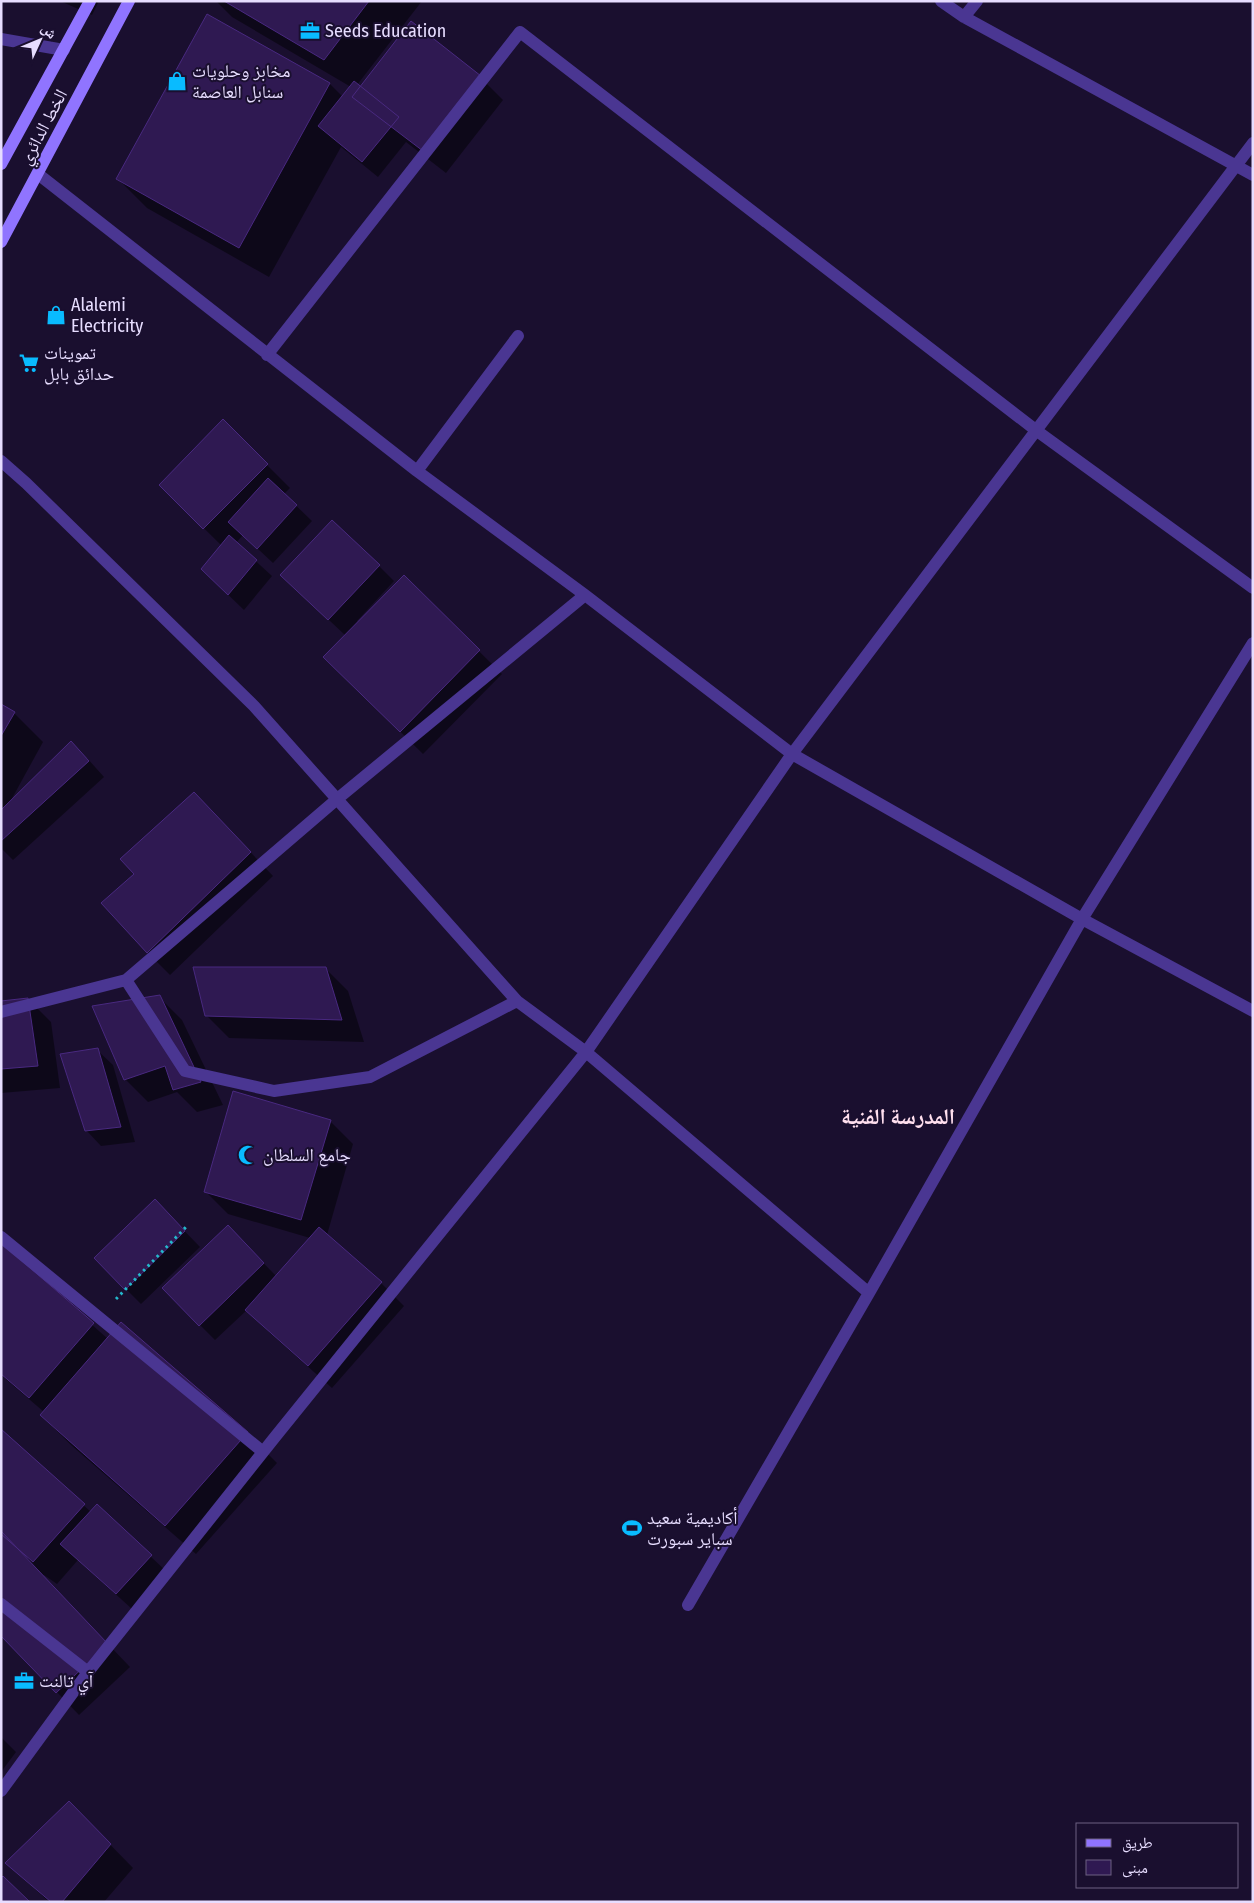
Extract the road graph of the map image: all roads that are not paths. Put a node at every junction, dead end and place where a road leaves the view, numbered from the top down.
1 (90, 1) edge
2 (129, 1) edge
3 (941, 1) edge
4 (977, 1) edge
5 (964, 17) junction
6 (1, 39) edge
7 (64, 50) junction
8 (1253, 143) edge
9 (1, 164) edge
10 (1234, 166) junction
11 (38, 174) junction
12 (1253, 175) edge
13 (1, 242) edge
14 (518, 336) dead end
15 (267, 356) junction
16 (1037, 432) junction
17 (1, 461) edge
18 (417, 472) junction
19 (1253, 588) edge
20 (585, 595) junction
21 (1253, 643) edge
22 (792, 754) junction
23 (336, 800) junction
24 (1082, 919) junction
25 (126, 980) junction
26 (516, 1001) junction
27 (1, 1012) edge
28 (1253, 1012) edge
29 (586, 1052) junction
30 (1, 1237) edge
31 (869, 1294) junction
32 (263, 1452) junction
33 (1, 1604) edge
34 (688, 1605) dead end
35 (88, 1672) junction
36 (1, 1791) edge

1 - 7 main road, الخط الدائري
2 - 11 main road, الخط الدائري
3 - 5 street
4 - 5 street
5 - 10 street
6 - 7 street
7 - 9 main road, الخط الدائري
8 - 10 street
10 - 12 street
10 - 16 street
11 - 13 main road, الخط الدائري
11 - 15 street
14 - 18 street
15 - 16 street
15 - 18 street
16 - 19 street
16 - 22 street
17 - 23 street
18 - 20 street
20 - 22 street
20 - 23 street
21 - 24 street
22 - 24 street
22 - 29 street
23 - 25 street
23 - 26 street
24 - 28 street
24 - 31 street
25 - 26 street
25 - 27 street
26 - 29 street
29 - 31 street
29 - 32 street
30 - 32 street
31 - 34 street
32 - 35 street
33 - 35 street
35 - 36 street

